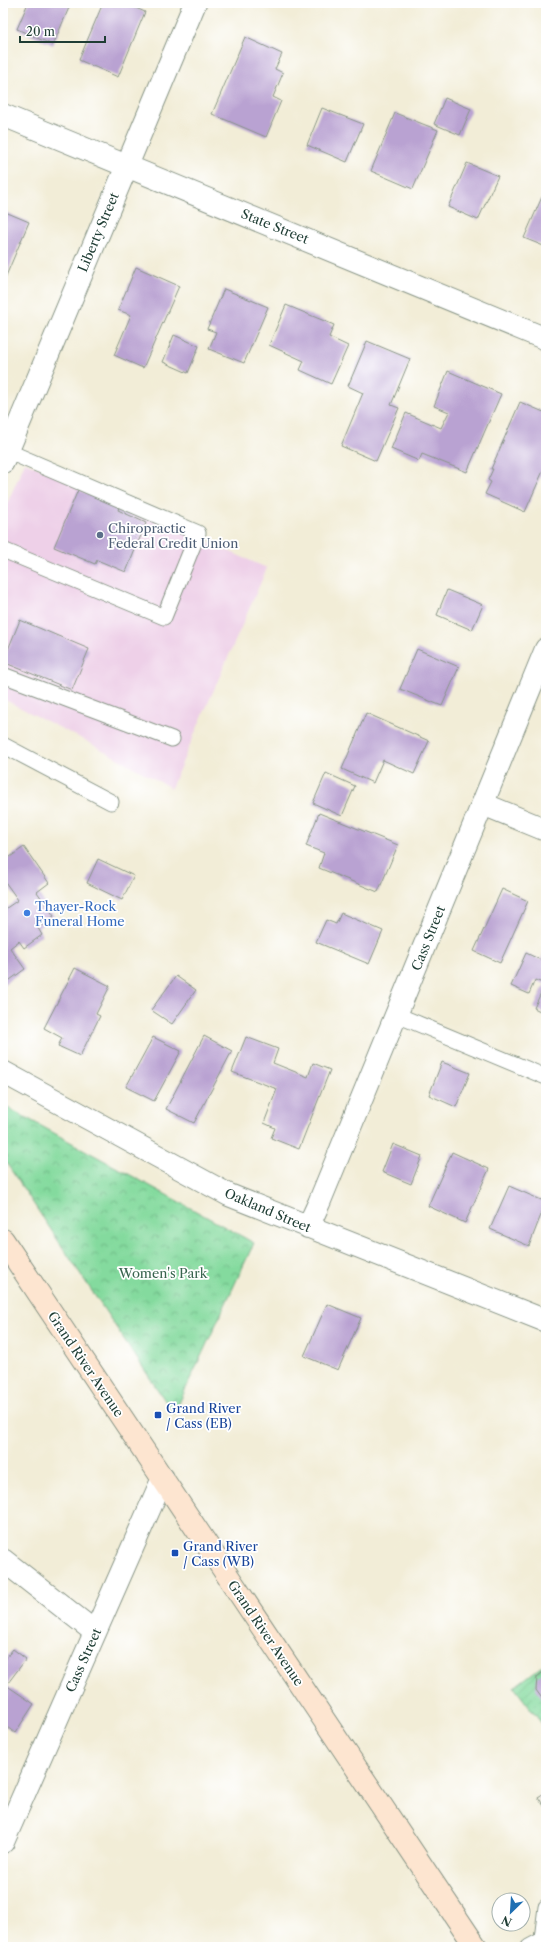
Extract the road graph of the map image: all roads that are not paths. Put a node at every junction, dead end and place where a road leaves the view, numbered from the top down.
1 (195, 3) edge
2 (3, 115) edge
3 (126, 165) junction
4 (546, 338) edge
5 (10, 428) edge
6 (5, 456) edge
7 (3, 550) edge
8 (546, 649) edge
9 (3, 675) edge
10 (172, 739) dead end
11 (3, 745) edge
12 (111, 802) dead end
13 (483, 804) junction
14 (546, 830) edge
15 (397, 1015) junction
16 (3, 1072) edge
17 (546, 1077) edge
18 (308, 1227) junction
19 (3, 1240) edge
20 (546, 1321) edge
21 (163, 1478) junction
22 (3, 1560) edge
23 (95, 1632) junction
24 (3, 1842) edge
25 (546, 1906) edge
26 (544, 1938) edge
27 (476, 1947) edge
28 (529, 1947) edge

1 - 3 street, Liberty Street
2 - 3 street, State Street
3 - 4 street, State Street
3 - 5 street, Liberty Street
5 - 6 street, Liberty Street
6 - 7 lane
8 - 13 street, Cass Street
9 - 10 lane
11 - 12 lane
13 - 14 street
13 - 15 street, Cass Street
15 - 17 lane
15 - 18 street, Cass Street
16 - 18 street, Oakland Street
18 - 20 street, Oakland Street
19 - 21 main road, Grand River Avenue
21 - 23 street, Cass Street
21 - 27 main road, Grand River Avenue
22 - 23 street
23 - 24 street, Cass Street
25 - 26 lane
26 - 28 lane

